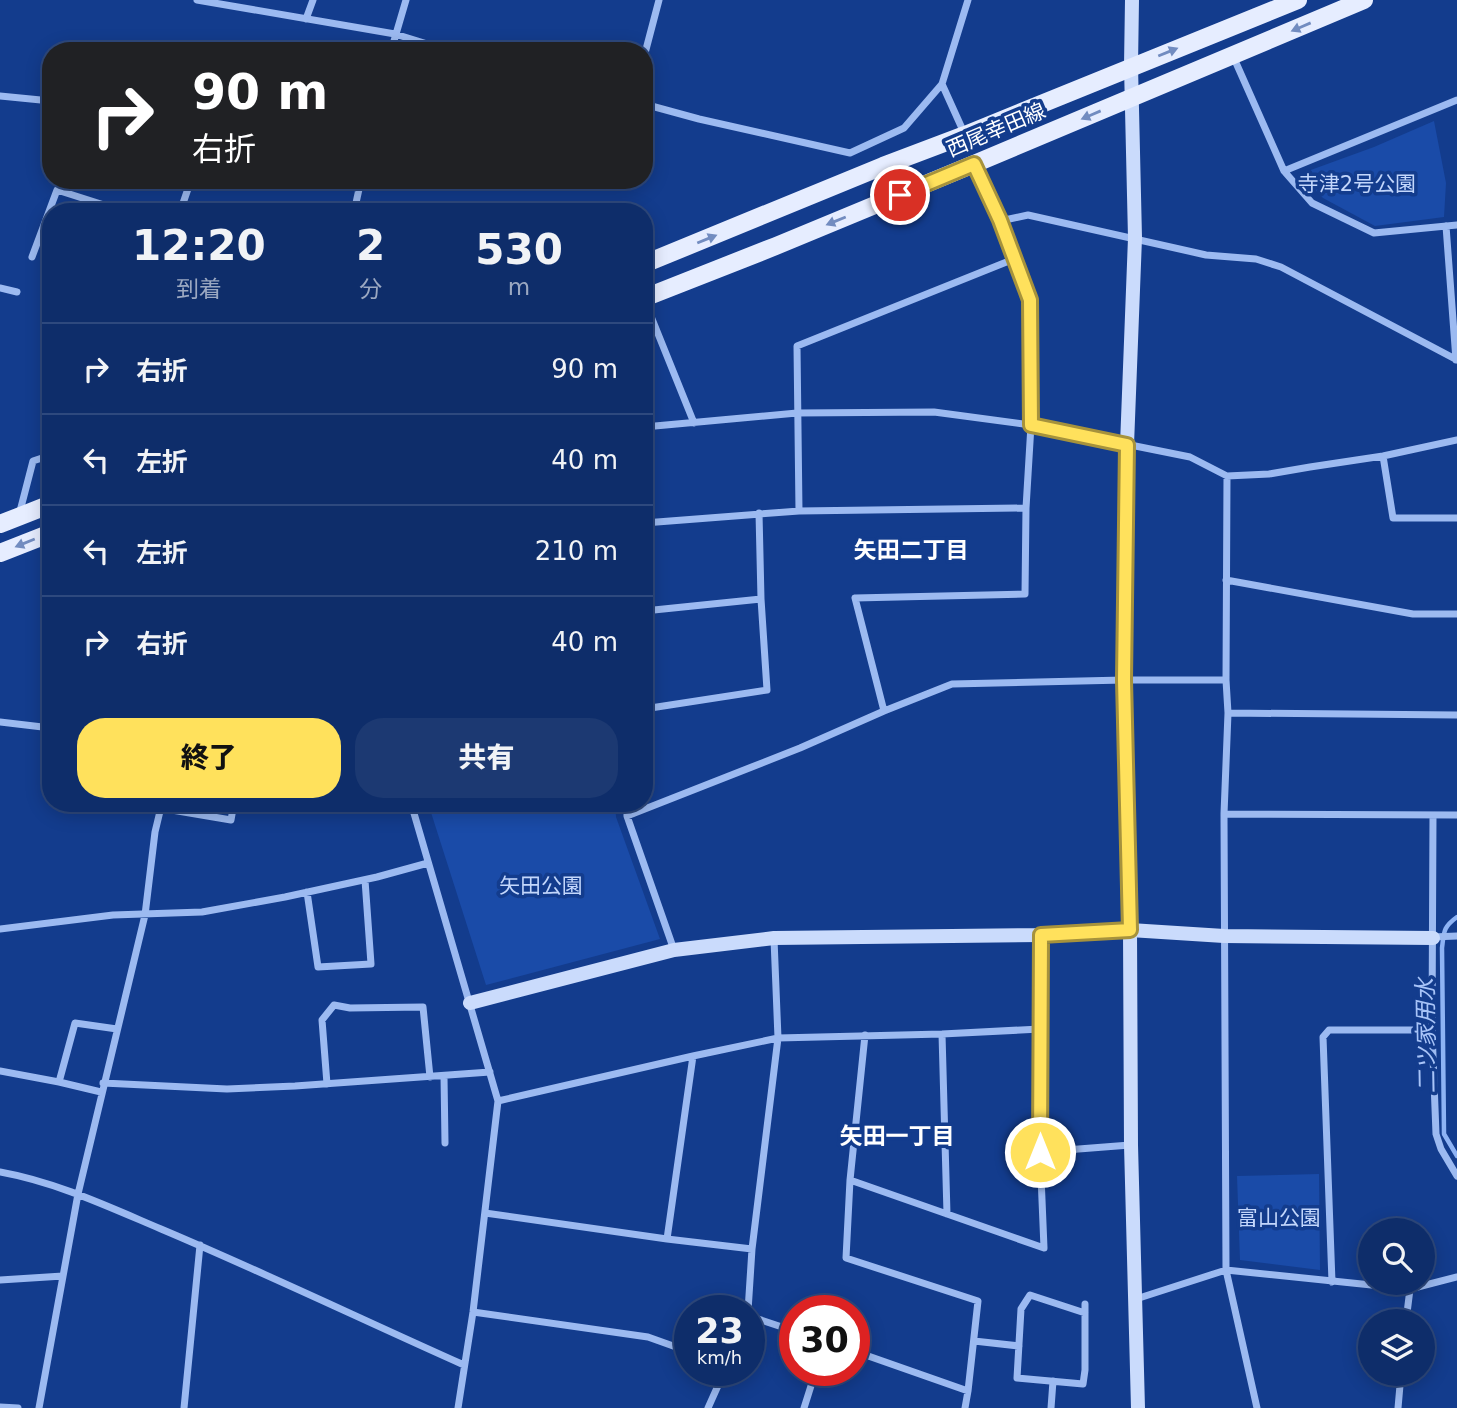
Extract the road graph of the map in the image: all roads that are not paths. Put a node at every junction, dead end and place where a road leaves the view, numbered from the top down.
1 (197, 0) edge
2 (313, 0) edge
3 (406, 0) edge
4 (659, 0) edge
5 (1132, 0) edge
6 (1298, 0) edge
7 (1364, 0) edge
8 (966, 1) edge
9 (225, 2) edge
10 (306, 19) junction
11 (395, 34) junction
12 (393, 42) edge
13 (421, 42) edge
14 (648, 42) edge
15 (1233, 56) junction
16 (1131, 66) junction
17 (942, 84) junction
18 (0, 96) edge
19 (1132, 97) junction
20 (42, 100) edge
21 (1457, 100) edge
22 (653, 106) edge
23 (965, 135) junction
24 (974, 164) junction
25 (1284, 171) junction
26 (52, 203) edge
27 (98, 203) edge
28 (1000, 220) junction
29 (1457, 225) edge
30 (1446, 226) junction
31 (42, 230) edge
32 (1135, 238) junction
33 (32, 257) dead end
34 (1014, 259) junction
35 (653, 260) edge
36 (0, 288) edge
37 (17, 292) dead end
38 (653, 294) edge
39 (653, 320) edge
40 (1455, 323) edge
41 (1457, 360) edge
42 (797, 413) junction
43 (694, 423) junction
44 (1031, 425) junction
45 (653, 426) edge
46 (1457, 440) edge
47 (1127, 445) junction
48 (1382, 456) junction
49 (42, 458) edge
50 (1227, 476) junction
51 (42, 507) edge
52 (1026, 508) junction
53 (799, 511) junction
54 (760, 513) junction
55 (19, 516) junction
56 (1457, 518) edge
57 (653, 522) edge
58 (0, 524) edge
59 (42, 537) edge
60 (0, 553) edge
61 (1227, 580) junction
62 (761, 599) junction
63 (653, 610) edge
64 (1457, 614) edge
65 (1124, 680) junction
66 (1226, 680) junction
67 (653, 708) edge
68 (884, 711) junction
69 (1228, 713) junction
70 (1457, 715) edge
71 (0, 722) edge
72 (42, 727) edge
73 (653, 805) edge
74 (160, 812) edge
75 (191, 812) edge
76 (232, 812) edge
77 (414, 812) edge
78 (626, 812) edge
79 (636, 812) edge
80 (1224, 814) junction
81 (1433, 815) junction
82 (1457, 815) edge
83 (626, 816) junction
84 (428, 863) junction
85 (365, 880) junction
86 (307, 892) junction
87 (145, 915) junction
88 (0, 929) edge
89 (1130, 930) junction
90 (1041, 935) junction
91 (1224, 936) junction
92 (1457, 936) edge
93 (1433, 937) junction
94 (774, 938) junction
95 (674, 950) junction
96 (470, 1003) junction
97 (117, 1029) junction
98 (1040, 1029) junction
99 (1432, 1030) junction
100 (942, 1034) junction
101 (865, 1035) junction
102 (778, 1038) junction
103 (693, 1056) junction
104 (0, 1071) edge
105 (490, 1072) junction
106 (444, 1076) junction
107 (430, 1077) junction
108 (58, 1082) junction
109 (103, 1083) junction
110 (327, 1084) junction
111 (102, 1092) junction
112 (498, 1101) junction
113 (445, 1143) dead end
114 (1131, 1145) junction
115 (1040, 1152) junction
116 (0, 1172) edge
117 (1457, 1177) edge
118 (850, 1180) junction
119 (78, 1194) junction
120 (485, 1213) junction
121 (947, 1214) junction
122 (667, 1239) junction
123 (200, 1245) junction
124 (752, 1249) junction
125 (1226, 1270) junction
126 (63, 1276) junction
127 (1457, 1277) edge
128 (0, 1280) edge
129 (1332, 1282) junction
130 (1435, 1283) edge
131 (1358, 1284) edge
132 (750, 1295) edge
133 (1136, 1299) junction
134 (473, 1312) junction
135 (974, 1341) junction
136 (674, 1346) edge
137 (1019, 1346) junction
138 (870, 1357) edge
139 (464, 1366) junction
140 (1053, 1381) junction
141 (718, 1386) edge
142 (811, 1386) edge
143 (1400, 1386) edge
144 (968, 1391) junction
145 (0, 1407) edge
146 (18, 1408) edge
147 (39, 1408) edge
148 (184, 1408) edge
149 (458, 1408) edge
150 (708, 1408) edge
151 (804, 1408) edge
152 (965, 1408) edge
153 (1051, 1408) edge
154 (1138, 1408) edge
155 (1257, 1408) edge
156 (1398, 1408) edge

1 - 9 street
2 - 10 street
3 - 11 street
4 - 14 street
5 - 16 street
16 -> 6 main road, 西尾幸田線
7 -> 15 main road, 西尾幸田線
8 - 17 street
9 - 10 street
10 - 11 street
11 - 12 street
11 - 13 street
15 - 19 main road, 西尾幸田線
15 - 25 street
16 - 19 street
16 - 23 main road, 西尾幸田線
17 - 22 street
17 - 23 street
18 - 20 street
19 -> 24 main road, 西尾幸田線
19 - 32 street
21 - 25 street
35 -> 23 main road, 西尾幸田線
24 - 28 street
24 -> 38 main road, 西尾幸田線
25 - 30 street
26 - 27 street
28 - 32 street
28 - 34 street
29 - 30 street
30 - 40 street
31 - 33 street
32 - 41 street
32 - 47 street
34 - 42 street
34 - 44 street
36 - 37 street
39 - 43 street
40 - 41 street
42 - 43 street
42 - 44 street
42 - 53 street
43 - 45 street
44 - 47 street
44 - 52 street
46 - 48 street
47 - 50 street
47 - 65 street
48 - 50 street
48 - 56 street
49 - 55 street
50 - 61 street
51 - 55 main road
52 - 53 street
52 - 68 street
53 - 54 street
54 - 57 street
54 - 62 street
55 - 58 main road
59 -> 60 main road
61 - 64 street
61 - 66 street
62 - 63 street
62 - 67 street
65 - 66 street
65 - 68 street
65 - 89 street
66 - 69 street
68 - 73 street
69 - 70 street
69 - 80 street
71 - 72 street
74 - 87 street
75 - 76 street
77 - 84 street
78 - 83 street
79 - 83 street
80 - 81 street
80 - 91 street
81 - 82 street
81 - 93 street
83 - 95 street
84 - 85 street
84 - 96 street
85 - 86 street
85 - 86 street
86 - 87 street
87 - 88 street
87 - 97 street
89 - 90 street
89 - 91 street
89 - 114 street
90 - 94 street
90 - 98 street
91 - 93 street
91 - 125 street
92 - 93 street
93 - 99 street
94 - 95 street
94 - 102 street
95 - 96 street
96 - 105 street
97 - 108 street
97 - 109 street
98 - 100 street
98 - 115 street
99 - 117 street
99 - 129 street
100 - 101 street
100 - 121 street
101 - 102 street
101 - 118 street
102 - 103 street
102 - 124 street
103 - 112 street
103 - 122 street
104 - 108 street
105 - 106 street
105 - 112 street
106 - 107 street
106 - 113 street
107 - 110 street
107 - 110 street
108 - 111 street
109 - 110 street
109 - 111 street
111 - 119 street
112 - 120 street
114 - 115 street
114 - 133 street
115 - 121 street
116 - 119 street
118 - 121 street
118 - 135 street
119 - 123 street
119 - 126 street
120 - 122 street
120 - 134 street
122 - 124 street
123 - 139 street
123 - 148 street
124 - 132 street
125 - 129 street
125 - 133 street
125 - 155 street
126 - 128 street
126 - 147 street
127 - 130 street
129 - 131 street
133 - 154 street
134 - 136 street
134 - 139 street
135 - 137 street
135 - 144 street
137 - 140 street
137 - 140 street
138 - 144 street
139 - 149 street
140 - 153 street
141 - 150 street
142 - 151 street
143 - 156 street
144 - 152 street
145 - 146 street

